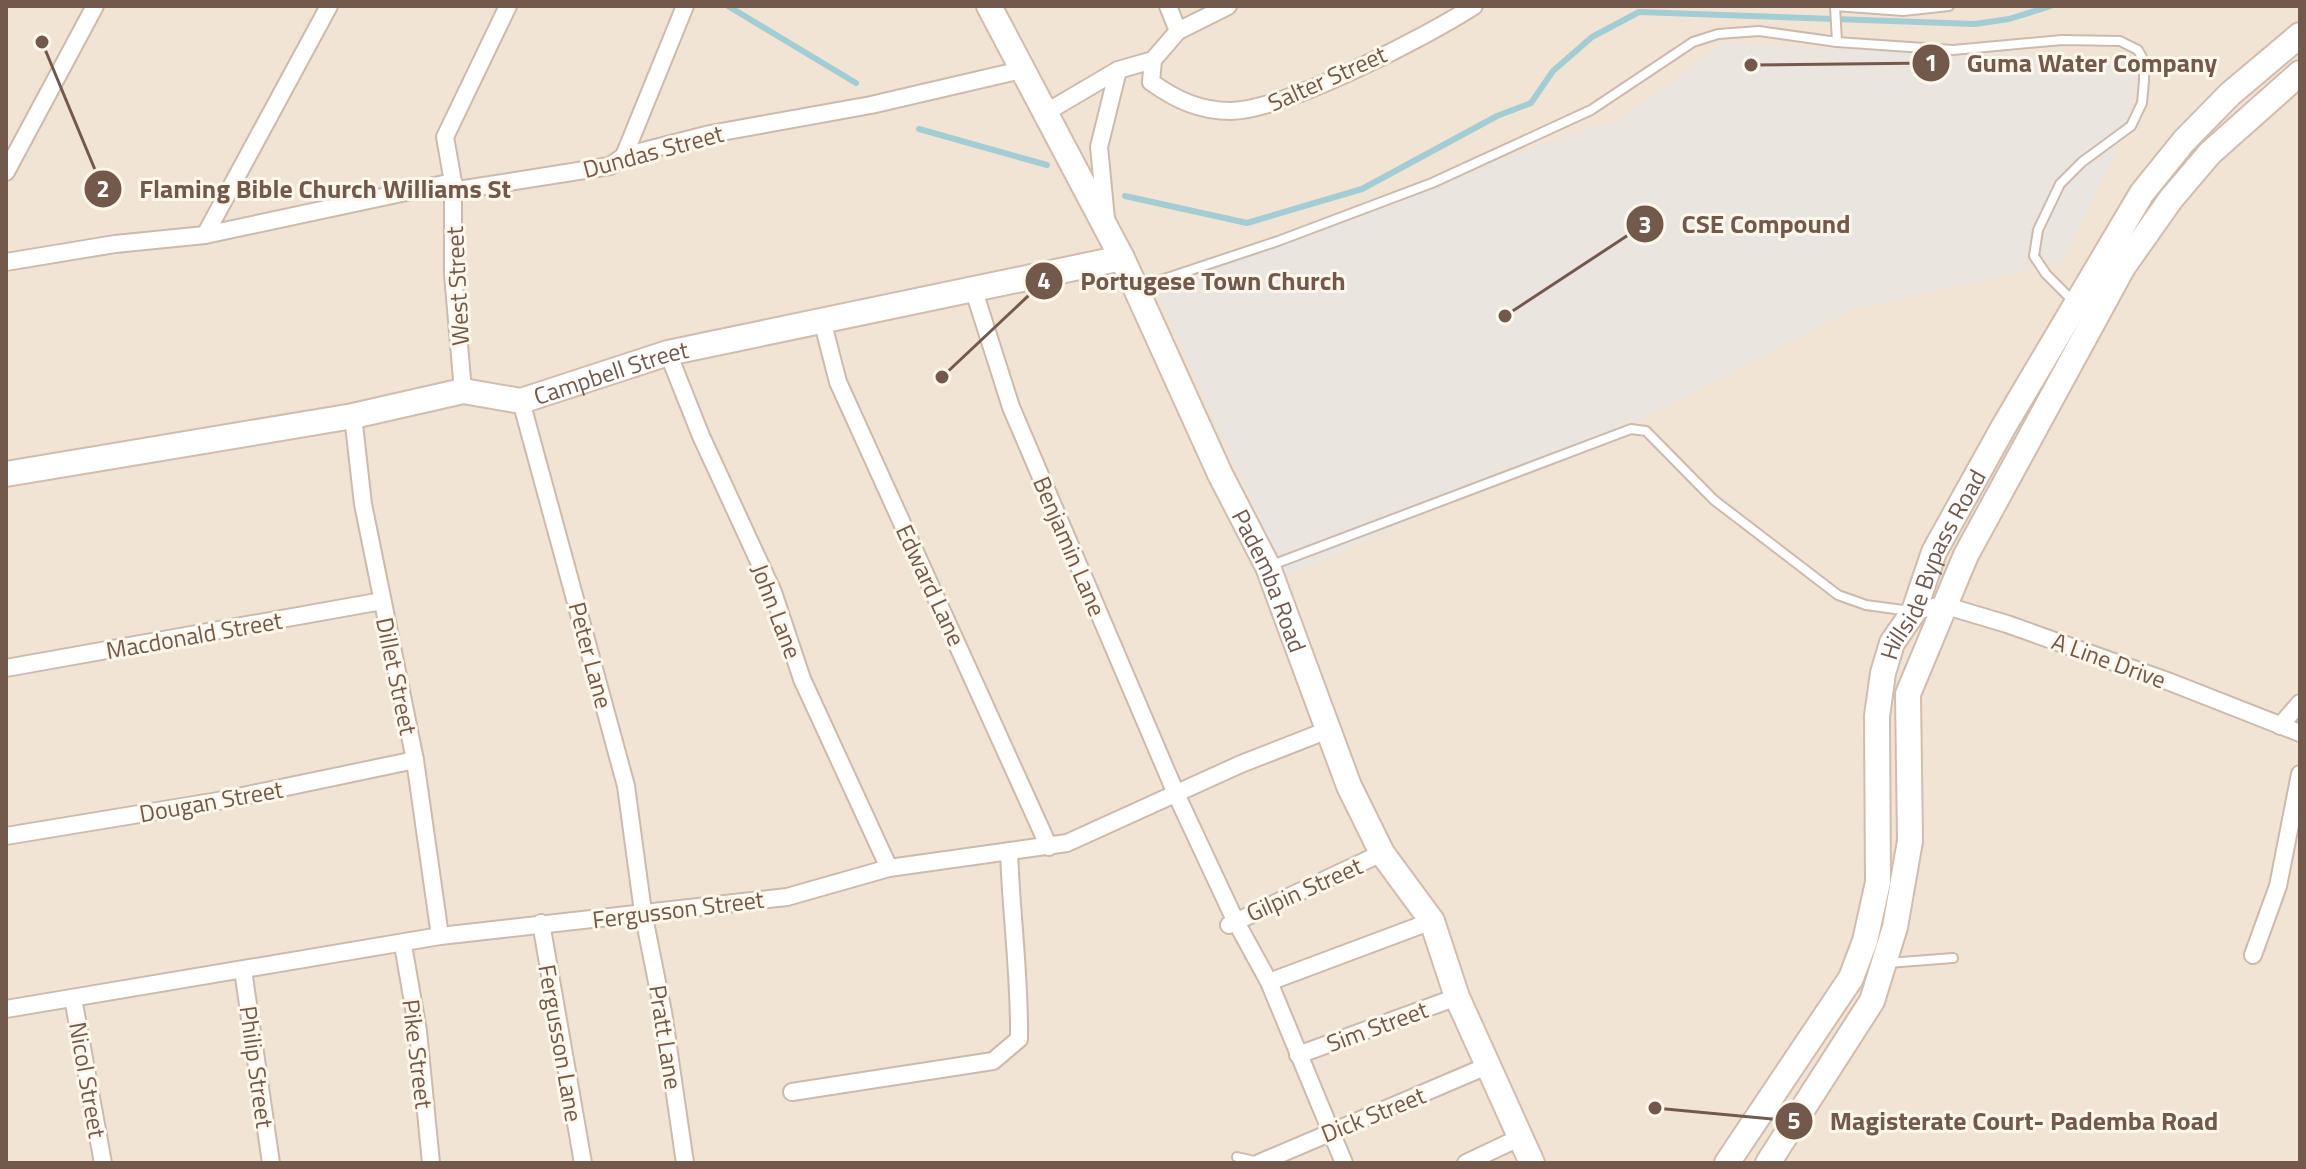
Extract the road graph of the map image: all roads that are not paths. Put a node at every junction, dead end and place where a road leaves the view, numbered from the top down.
1 (95, 6) edge
2 (329, 6) edge
3 (508, 6) edge
4 (685, 6) edge
5 (989, 6) edge
6 (1168, 6) edge
7 (1228, 6) edge
8 (1474, 6) edge
9 (1949, 6) edge
10 (1178, 31) junction
11 (2300, 35) edge
12 (1837, 42) junction
13 (1153, 60) junction
14 (1021, 70) junction
15 (1118, 70) junction
16 (2300, 73) edge
17 (1045, 113) junction
18 (624, 156) junction
19 (6, 172) edge
20 (453, 182) junction
21 (205, 235) junction
22 (1108, 237) junction
23 (1122, 258) junction
24 (6, 262) edge
25 (1133, 289) junction
26 (974, 291) junction
27 (2076, 304) junction
28 (822, 320) junction
29 (668, 353) junction
30 (463, 391) junction
31 (521, 401) junction
32 (353, 416) junction
33 (6, 474) edge
34 (1268, 567) junction
35 (382, 601) junction
36 (1943, 605) junction
37 (1914, 611) junction
38 (6, 668) edge
39 (2300, 703) edge
40 (2280, 726) junction
41 (1328, 730) junction
42 (2300, 733) edge
43 (415, 760) junction
44 (2300, 774) edge
45 (1177, 796) junction
46 (6, 836) edge
47 (1049, 847) junction
48 (1009, 851) junction
49 (1382, 853) junction
50 (889, 868) junction
51 (643, 912) junction
52 (1432, 921) junction
53 (541, 923) junction
54 (1231, 924) junction
55 (440, 936) junction
56 (403, 945) junction
57 (2253, 955) dead end
58 (1953, 958) dead end
59 (1883, 963) junction
60 (243, 970) junction
61 (1269, 982) junction
62 (1457, 997) junction
63 (73, 998) junction
64 (6, 1009) edge
65 (1298, 1055) junction
66 (1487, 1066) junction
67 (792, 1092) dead end
68 (1330, 1130) junction
69 (1521, 1137) junction
70 (1237, 1157) dead end
71 (103, 1163) edge
72 (271, 1163) edge
73 (431, 1163) edge
74 (583, 1163) edge
75 (685, 1163) edge
76 (1260, 1163) edge
77 (1344, 1163) edge
78 (1466, 1163) edge
79 (1532, 1163) edge
80 (1727, 1163) edge
81 (1768, 1163) edge

1 - 19 street
2 - 21 street
3 - 20 street, West Street
4 - 18 street
5 - 14 main road, Pademba Road
6 - 10 street
7 - 10 street
8 - 13 street, Salter Street
9 - 12 lane
10 - 13 street
11 - 27 main road, Hillside Bypass Road
12 - 25 lane
12 - 27 lane
13 - 15 street
14 - 17 main road, Pademba Road
14 - 18 street, Dundas Street
15 - 17 street
15 - 22 street
16 - 36 main road, Hillside Bypass Road
17 - 22 main road, Pademba Road
18 - 20 street, Dundas Street
20 - 21 street, Dundas Street
20 - 30 street, West Street
21 - 24 street, Dundas Street
22 - 23 main road, Pademba Road
23 - 25 main road, Pademba Road
23 - 26 main road, Campbell Street
25 - 34 main road, Pademba Road
26 - 28 main road, Campbell Street
26 - 45 street, Benjamin Lane
27 - 37 main road, Hillside Bypass Road
28 - 29 main road, Campbell Street
28 - 47 street, Edward Lane
29 - 31 main road, Campbell Street
29 - 50 street, John Lane
30 - 31 main road, Campbell Street
30 - 32 main road, Campbell Street
31 - 51 street, Peter Lane
32 - 33 main road, Campbell Street
32 - 35 street, Dillet Street
34 - 37 lane
34 - 41 main road, Pademba Road
35 - 38 street, Macdonald Street
35 - 43 street, Dillet Street
36 - 37 street
36 - 40 street, A Line Drive
36 - 59 main road, Hillside Bypass Road
37 - 80 main road, Hillside Bypass Road
39 - 40 street
40 - 42 street, A Line Drive
41 - 45 street, Fergusson Street
41 - 49 main road, Pademba Road
43 - 46 street, Dougan Street
43 - 55 street, Dillet Street
44 - 57 street
45 - 47 street, Fergusson Street
45 - 54 street, Benjamin Lane
47 - 48 street, Fergusson Street
48 - 50 street, Fergusson Street
48 - 67 street
49 - 52 main road, Pademba Road
49 - 54 street, Gilpin Street
50 - 51 street, Fergusson Street
51 - 53 street, Fergusson Street
51 - 75 street, Pratt Lane
52 - 61 street
52 - 62 main road, Pademba Road
53 - 55 street, Fergusson Street
53 - 74 street, Fergusson Lane
54 - 61 street, Benjamin Lane
55 - 56 street, Fergusson Street
56 - 60 street, Fergusson Street
56 - 73 street, Pike Street
58 - 59 lane
59 - 81 main road, Hillside Bypass Road
60 - 63 street, Fergusson Street
60 - 72 street, Philip Street
61 - 65 street, Benjamin Lane
62 - 65 street, Sim Street
62 - 66 main road, Pademba Road
63 - 64 street, Fergusson Street
63 - 71 street, Nicol Street
65 - 68 street, Benjamin Lane
66 - 68 street, Dick Street
66 - 69 main road, Pademba Road
68 - 76 street, Dick Street
68 - 77 street, Benjamin Lane
69 - 78 street
69 - 79 main road, Pademba Road
70 - 76 lane

